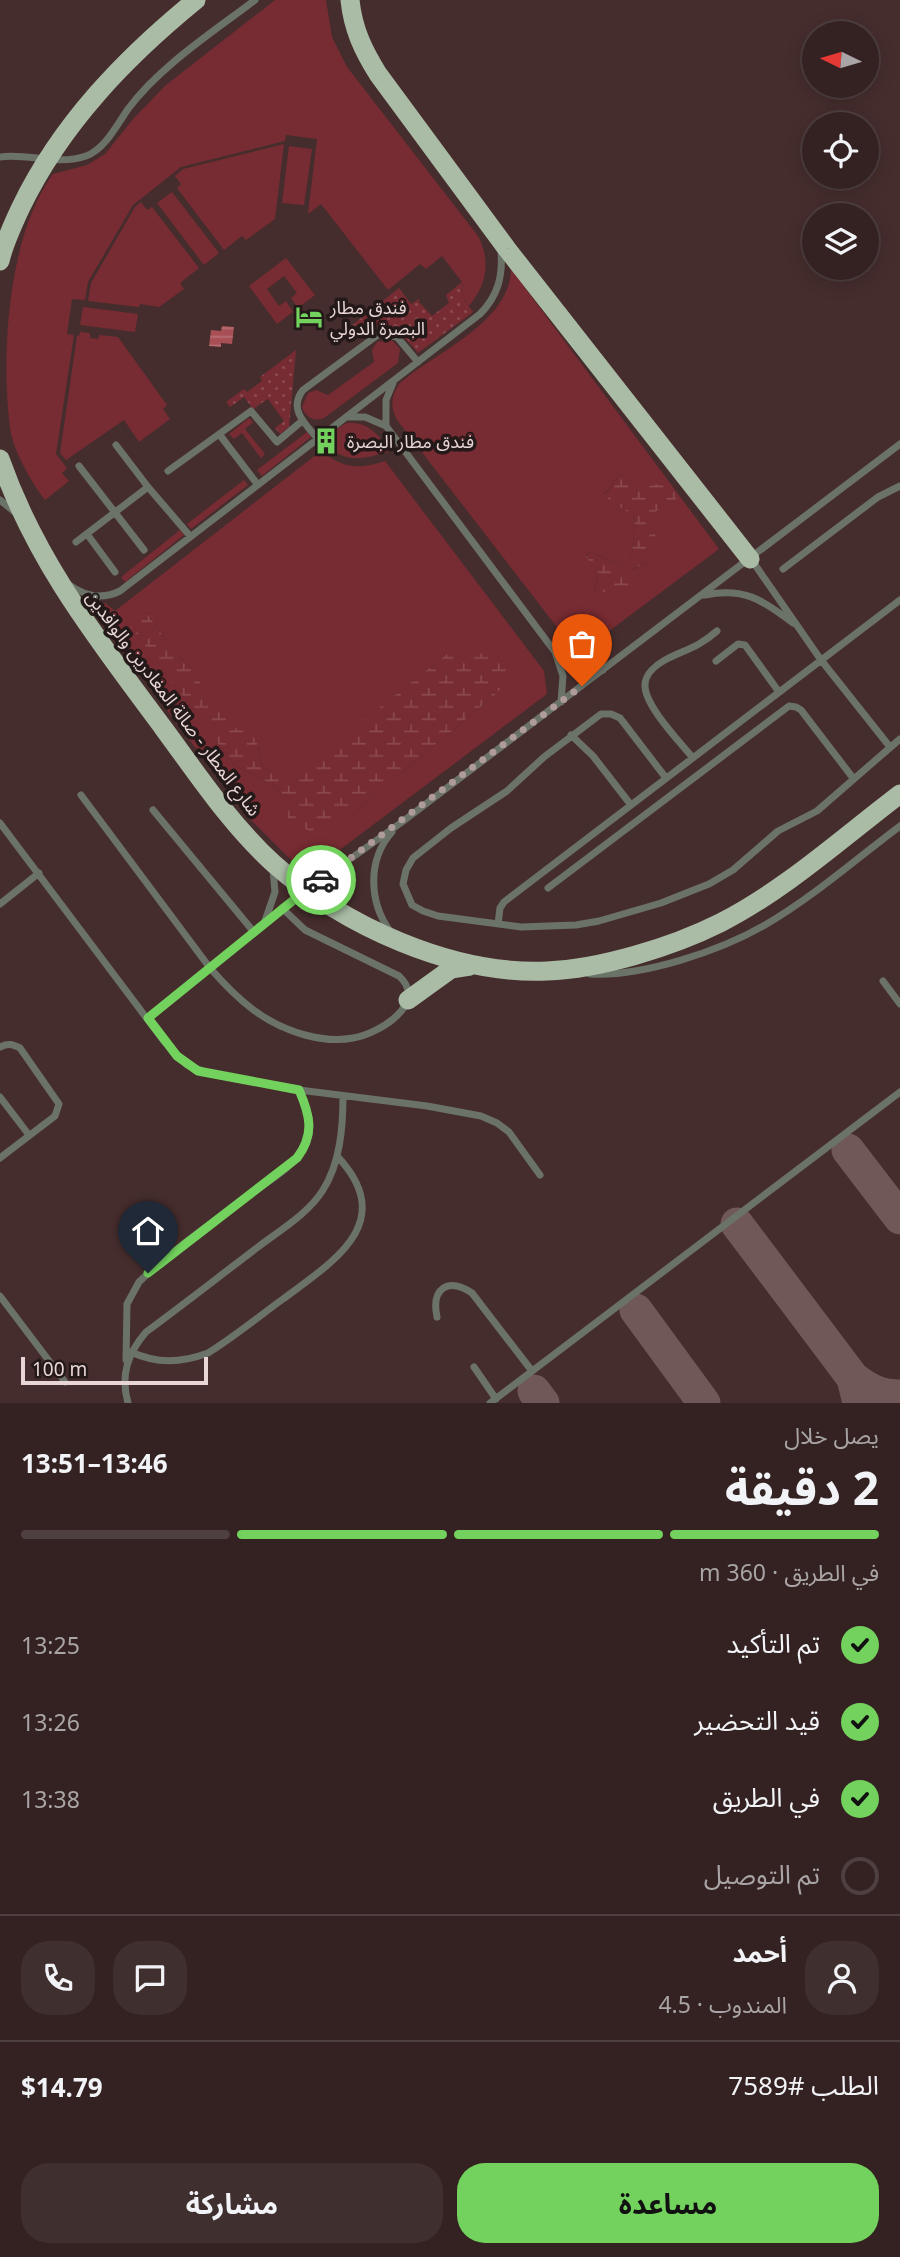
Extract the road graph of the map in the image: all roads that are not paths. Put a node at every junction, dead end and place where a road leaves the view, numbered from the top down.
1 (195, 0) edge
2 (255, 0) edge
3 (350, 0) edge
4 (0, 157) edge
5 (47, 159) junction
6 (497, 235) junction
7 (0, 261) edge
8 (418, 362) junction
9 (394, 381) junction
10 (346, 417) junction
11 (302, 421) junction
12 (386, 426) junction
13 (219, 434) junction
14 (318, 439) junction
15 (116, 444) dead end
16 (900, 444) edge
17 (0, 459) edge
18 (79, 466) dead end
19 (168, 471) dead end
20 (258, 485) junction
21 (900, 486) edge
22 (148, 487) junction
23 (0, 500) edge
24 (115, 513) junction
25 (23, 519) junction
26 (87, 534) junction
27 (190, 537) junction
28 (76, 542) dead end
29 (144, 550) dead end
30 (750, 559) junction
31 (783, 569) dead end
32 (52, 570) junction
33 (116, 572) dead end
34 (701, 596) junction
35 (900, 600) edge
36 (800, 629) junction
37 (717, 631) dead end
38 (555, 652) junction
39 (821, 660) junction
40 (716, 661) dead end
41 (603, 670) junction
42 (779, 692) junction
43 (561, 703) junction
44 (571, 735) junction
45 (900, 739) edge
46 (890, 747) junction
47 (693, 758) junction
48 (666, 778) junction
49 (853, 778) junction
50 (900, 794) edge
51 (81, 795) dead end
52 (631, 805) junction
53 (153, 810) dead end
54 (402, 822) junction
55 (0, 823) edge
56 (900, 826) edge
57 (271, 861) junction
58 (38, 873) junction
59 (548, 888) dead end
60 (304, 889) junction
61 (0, 904) edge
62 (282, 908) junction
63 (264, 922) junction
64 (498, 924) junction
65 (253, 931) junction
66 (396, 938) junction
67 (490, 967) junction
68 (210, 968) junction
69 (547, 971) junction
70 (883, 981) dead end
71 (408, 1000) junction
72 (900, 1004) edge
73 (148, 1018) junction
74 (0, 1047) edge
75 (299, 1090) junction
76 (900, 1092) edge
77 (343, 1096) junction
78 (0, 1097) edge
79 (29, 1135) junction
80 (337, 1156) junction
81 (0, 1158) edge
82 (540, 1175) dead end
83 (0, 1296) edge
84 (437, 1317) dead end
85 (131, 1352) junction
86 (127, 1364) junction
87 (474, 1367) dead end
88 (532, 1371) junction
89 (65, 1382) dead end
90 (493, 1401) edge
91 (128, 1403) edge

1 - 5 highway
2 - 5 lane
3 - 6 highway
4 - 5 lane
5 - 7 highway
6 - 8 lane
6 - 30 highway
8 - 9 lane
8 - 11 lane
9 - 10 lane
9 - 12 lane
10 - 12 lane
10 - 14 lane
11 - 13 lane
11 - 14 lane
12 - 38 lane
13 - 19 lane
13 - 20 lane
14 - 20 lane
15 - 22 lane
16 - 30 lane
17 - 25 highway, شارع المطار - صالة المغادرين والوافدين
18 - 24 lane
20 - 27 lane
21 - 31 lane
22 - 24 lane
22 - 27 lane
23 - 25 lane
24 - 26 lane
24 - 29 lane
25 - 32 highway, شارع المطار - صالة المغادرين والوافدين
26 - 28 lane
26 - 33 lane
27 - 32 lane
30 - 34 lane
30 - 36 lane
32 - 57 highway, شارع المطار - صالة المغادرين والوافدين
34 - 36 lane
34 - 41 lane
35 - 39 lane
36 - 39 lane
37 - 47 lane
38 - 41 lane
38 - 43 lane
39 - 42 lane
39 - 46 lane
40 - 42 lane
41 - 43 lane
42 - 47 lane
43 - 54 lane
44 - 48 lane
44 - 52 lane
44 - 64 lane
45 - 46 lane
46 - 49 lane
47 - 48 lane
48 - 52 lane
49 - 59 lane
49 - 64 lane
50 - 69 highway, شارع المطار - صالة المغادرين والوافدين
51 - 68 lane
52 - 64 lane
53 - 65 lane
54 - 60 lane
54 - 66 lane
55 - 58 lane
56 - 69 lane
57 - 60 highway, شارع المطار - صالة المغادرين والوافدين
57 - 63 lane
58 - 61 lane
58 - 73 lane
60 - 62 lane
60 - 66 highway, شارع المطار - صالة المغادرين والوافدين
62 - 63 lane
62 - 71 lane
63 - 65 lane
65 - 68 lane
66 - 67 highway, شارع المطار - صالة المغادرين والوافدين
67 - 69 highway, شارع المطار - صالة المغادرين والوافدين
67 - 71 highway
68 - 71 lane
68 - 73 lane
70 - 72 lane
73 - 75 lane
74 - 79 lane
75 - 77 lane
75 - 86 lane
76 - 88 lane
77 - 80 lane
77 - 82 lane
78 - 79 lane
79 - 81 lane
80 - 85 lane
80 - 85 lane
83 - 89 lane
84 - 88 lane
85 - 86 lane
86 - 91 lane
87 - 90 lane
88 - 90 lane

